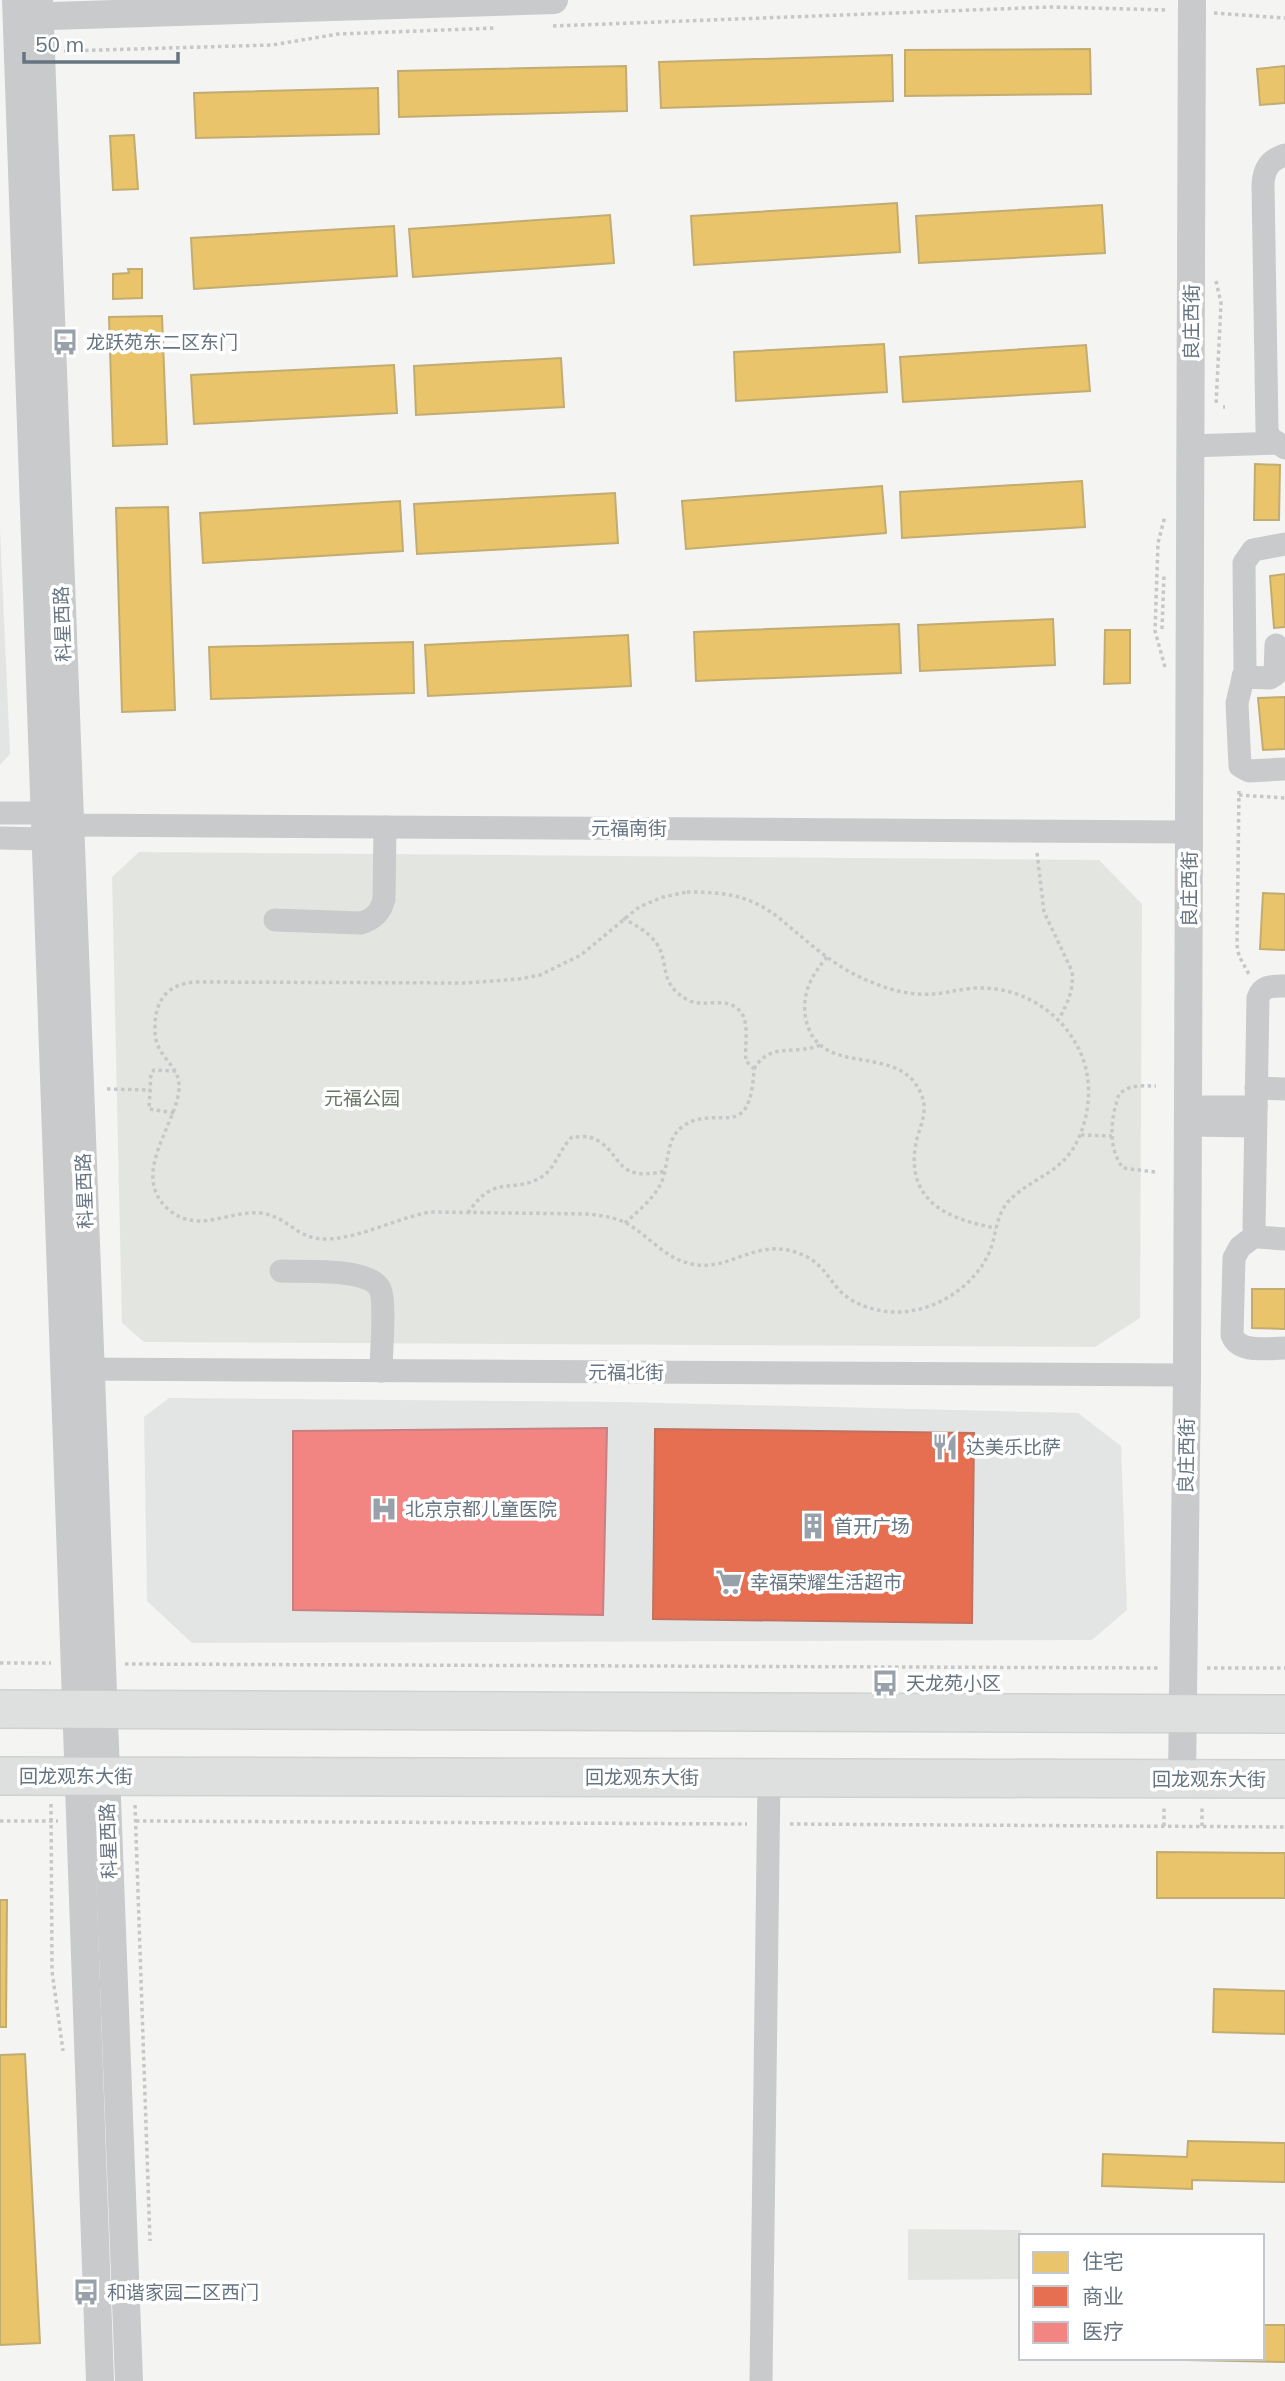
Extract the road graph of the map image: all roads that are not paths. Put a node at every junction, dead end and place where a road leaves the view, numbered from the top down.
1 (554, 0) edge
2 (1192, 6) edge
3 (22, 10) edge
4 (1285, 155) edge
5 (1275, 263) edge
6 (1276, 399) edge
7 (1190, 440) junction
8 (1277, 441) edge
9 (1285, 544) edge
10 (1280, 644) edge
11 (1245, 648) junction
12 (1244, 677) junction
13 (1285, 769) edge
14 (0, 813) edge
15 (70, 825) junction
16 (45, 826) junction
17 (385, 827) junction
18 (1189, 832) junction
19 (0, 838) edge
20 (275, 920) dead end
21 (1285, 986) edge
22 (1285, 1089) edge
23 (1256, 1107) junction
24 (1188, 1116) junction
25 (1256, 1235) junction
26 (1285, 1239) edge
27 (281, 1271) dead end
28 (1285, 1348) edge
29 (77, 1369) junction
30 (381, 1371) junction
31 (1187, 1375) junction
32 (0, 1709) edge
33 (90, 1709) junction
34 (1183, 1713) junction
35 (1285, 1714) edge
36 (0, 1776) edge
37 (92, 1776) junction
38 (769, 1777) junction
39 (1182, 1779) junction
40 (1285, 1779) edge
41 (100, 2381) edge
42 (129, 2381) edge
43 (761, 2381) edge

1 - 3 street
2 - 7 street, 良庄西街
3 - 15 street, 科星西路
3 - 16 street, 科星西路
4 - 5 street
5 - 6 street
6 - 8 street
7 - 8 street
7 - 18 street, 良庄西街
9 - 11 street
10 - 11 street
10 - 12 street
11 - 12 street
12 - 13 street
14 - 16 street, 元福南街
15 - 16 street, 元福南街
15 - 17 street, 元福南街
15 - 29 street, 科星西路
16 - 19 street, 元福南街
16 - 29 street, 科星西路
17 - 18 street, 元福南街
17 - 20 street
18 - 24 street, 良庄西街
21 - 23 street
22 - 23 street
23 - 24 street
23 - 25 street
24 - 31 street, 良庄西街
25 - 26 street
25 - 28 street
27 - 30 street
29 - 30 street, 元福北街
29 - 33 street, 科星西路
30 - 31 street, 元福北街
31 - 34 street, 良庄西街
32 - 33 main road
33 - 34 main road
33 - 37 street, 科星西路
34 - 35 main road
34 - 39 street, 良庄西街
36 - 37 main road, 回龙观东大街
37 - 38 main road, 回龙观东大街
37 - 41 street, 科星西路
37 - 42 street, 科星西路
38 - 39 main road, 回龙观东大街
38 - 43 street
39 - 40 main road, 回龙观东大街

